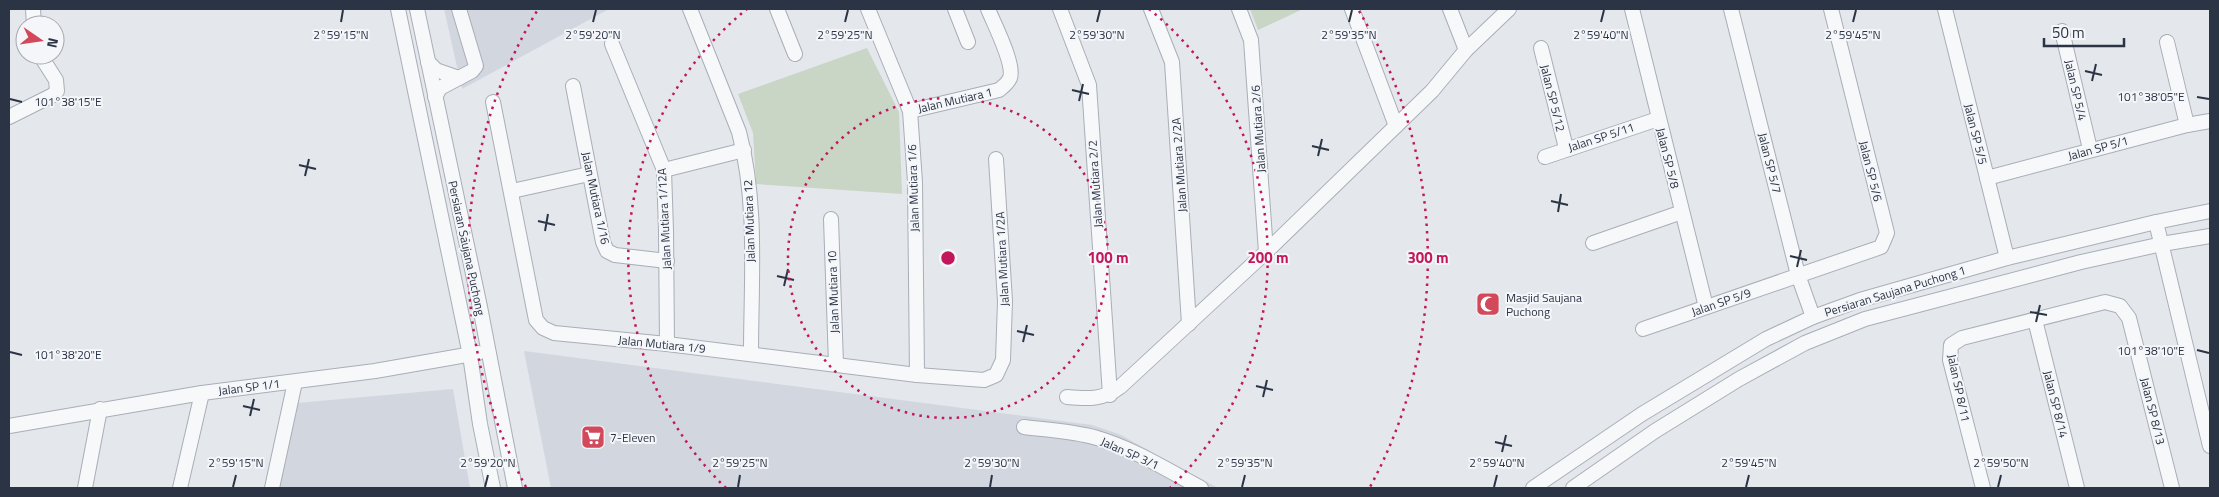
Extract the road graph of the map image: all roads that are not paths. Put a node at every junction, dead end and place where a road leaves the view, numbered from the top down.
1 (398, 9) edge
2 (417, 9) edge
3 (459, 9) edge
4 (690, 9) edge
5 (777, 9) edge
6 (868, 9) edge
7 (955, 9) edge
8 (988, 9) edge
9 (1060, 9) edge
10 (1151, 9) edge
11 (1239, 9) edge
12 (1352, 9) edge
13 (1450, 9) edge
14 (1509, 9) edge
15 (1632, 9) edge
16 (1732, 9) edge
17 (1831, 9) edge
18 (1945, 9) edge
19 (2062, 31) dead end
20 (968, 42) dead end
21 (2167, 42) dead end
22 (612, 44) dead end
23 (1541, 48) dead end
24 (1466, 50) junction
25 (795, 54) dead end
26 (428, 62) junction
27 (46, 65) edge
28 (459, 78) junction
29 (573, 86) dead end
30 (435, 97) junction
31 (493, 102) dead end
32 (910, 111) junction
33 (9, 117) edge
34 (1658, 120) junction
35 (2210, 121) edge
36 (2187, 124) junction
37 (1396, 126) junction
38 (1566, 148) junction
39 (744, 150) junction
40 (2090, 150) junction
41 (1545, 157) dead end
42 (996, 159) dead end
43 (664, 170) junction
44 (589, 174) junction
45 (1987, 178) junction
46 (512, 191) junction
47 (2210, 211) edge
48 (1682, 212) junction
49 (831, 219) dead end
50 (2156, 222) junction
51 (2210, 236) edge
52 (1593, 243) dead end
53 (2162, 244) junction
54 (1266, 252) junction
55 (2007, 258) junction
56 (666, 261) junction
57 (1798, 275) junction
58 (1706, 307) junction
59 (1813, 317) junction
60 (2035, 320) junction
61 (1189, 324) junction
62 (1644, 330) dead end
63 (667, 344) junction
64 (488, 350) junction
65 (751, 354) junction
66 (470, 355) junction
67 (1003, 360) joint
68 (836, 364) junction
69 (917, 375) junction
70 (295, 382) junction
71 (202, 393) junction
72 (1110, 395) junction
73 (1067, 397) dead end
74 (100, 409) junction
75 (9, 426) edge
76 (1024, 427) dead end
77 (2210, 446) edge
78 (85, 488) edge
79 (180, 488) edge
80 (272, 488) edge
81 (493, 488) edge
82 (515, 488) edge
83 (1201, 488) edge
84 (1533, 488) edge
85 (1573, 488) edge
86 (1982, 488) edge
87 (2077, 488) edge
88 (2172, 488) edge

1 - 66 street, Persiaran Saujana Puchong
2 - 26 street, Persiaran Saujana Puchong
3 - 28 street
4 - 39 street, Jalan Mutiara 12
5 - 25 street
6 - 32 street, Jalan Mutiara 1/6
7 - 20 street
8 - 32 street, Jalan Mutiara 1
9 - 72 street, Jalan Mutiara 2/2
10 - 61 street, Jalan Mutiara 2/2A
11 - 54 street, Jalan Mutiara 2/6
12 - 37 street
13 - 24 street
14 - 24 street
15 - 34 street, Jalan SP 5/8
16 - 57 street, Jalan SP 5/7
17 - 57 street, Jalan SP 5/6
18 - 45 street, Jalan SP 5/5
19 - 40 street, Jalan SP 5/4
21 - 36 street
22 - 43 street, Jalan Mutiara 1/12A
23 - 38 street, Jalan SP 5/12
24 - 37 street
26 - 28 street
26 - 30 street, Persiaran Saujana Puchong
27 - 33 street
28 - 30 street
29 - 44 street, Jalan Mutiara 1/16
30 - 64 street, Persiaran Saujana Puchong
31 - 46 street, Jalan Mutiara 1/9
32 - 69 street, Jalan Mutiara 1/6
34 - 38 street, Jalan SP 5/11
34 - 48 street, Jalan SP 5/8
35 - 36 street, Jalan SP 5/1
36 - 40 street, Jalan SP 5/1
37 - 54 street
38 - 41 street, Jalan SP 5/11
39 - 43 street
39 - 65 street, Jalan Mutiara 12
40 - 45 street, Jalan SP 5/1
42 - 67 street, Jalan Mutiara 1/2A
43 - 56 street, Jalan Mutiara 1/12A
44 - 46 street
44 - 56 street, Jalan Mutiara 1/16
45 - 55 street, Jalan SP 5/5
46 - 63 street, Jalan Mutiara 1/9
47 - 50 street, Persiaran Saujana Puchong 1
48 - 52 street
48 - 58 street, Jalan SP 5/8
49 - 68 street, Jalan Mutiara 10
50 - 53 street
50 - 55 street, Persiaran Saujana Puchong 1
51 - 53 street, Persiaran Saujana Puchong 1
53 - 77 street
53 - 85 street, Persiaran Saujana Puchong 1
54 - 61 street
55 - 59 street, Persiaran Saujana Puchong 1
56 - 63 street, Jalan Mutiara 1/12A
57 - 58 street, Jalan SP 5/9
57 - 59 street, Jalan SP 5/7
58 - 62 street, Jalan SP 5/9
59 - 84 street, Persiaran Saujana Puchong 1
60 - 86 street, Jalan SP 8/11
60 - 87 street, Jalan SP 8/14
60 - 88 street, Jalan SP 8/13
61 - 72 street
63 - 65 street, Jalan Mutiara 1/9
64 - 66 street, Jalan SP 1/1
64 - 82 street, Persiaran Saujana Puchong
65 - 68 street, Jalan Mutiara 1/9
66 - 70 street, Jalan SP 1/1
66 - 81 street, Persiaran Saujana Puchong
67 - 69 street, Jalan Mutiara 1/9
68 - 69 street, Jalan Mutiara 1/9
70 - 71 street, Jalan SP 1/1
70 - 80 street
71 - 74 street, Jalan SP 1/1
71 - 79 street
72 - 73 street
74 - 75 street, Jalan SP 1/1
74 - 78 street
76 - 83 street, Jalan SP 3/1

